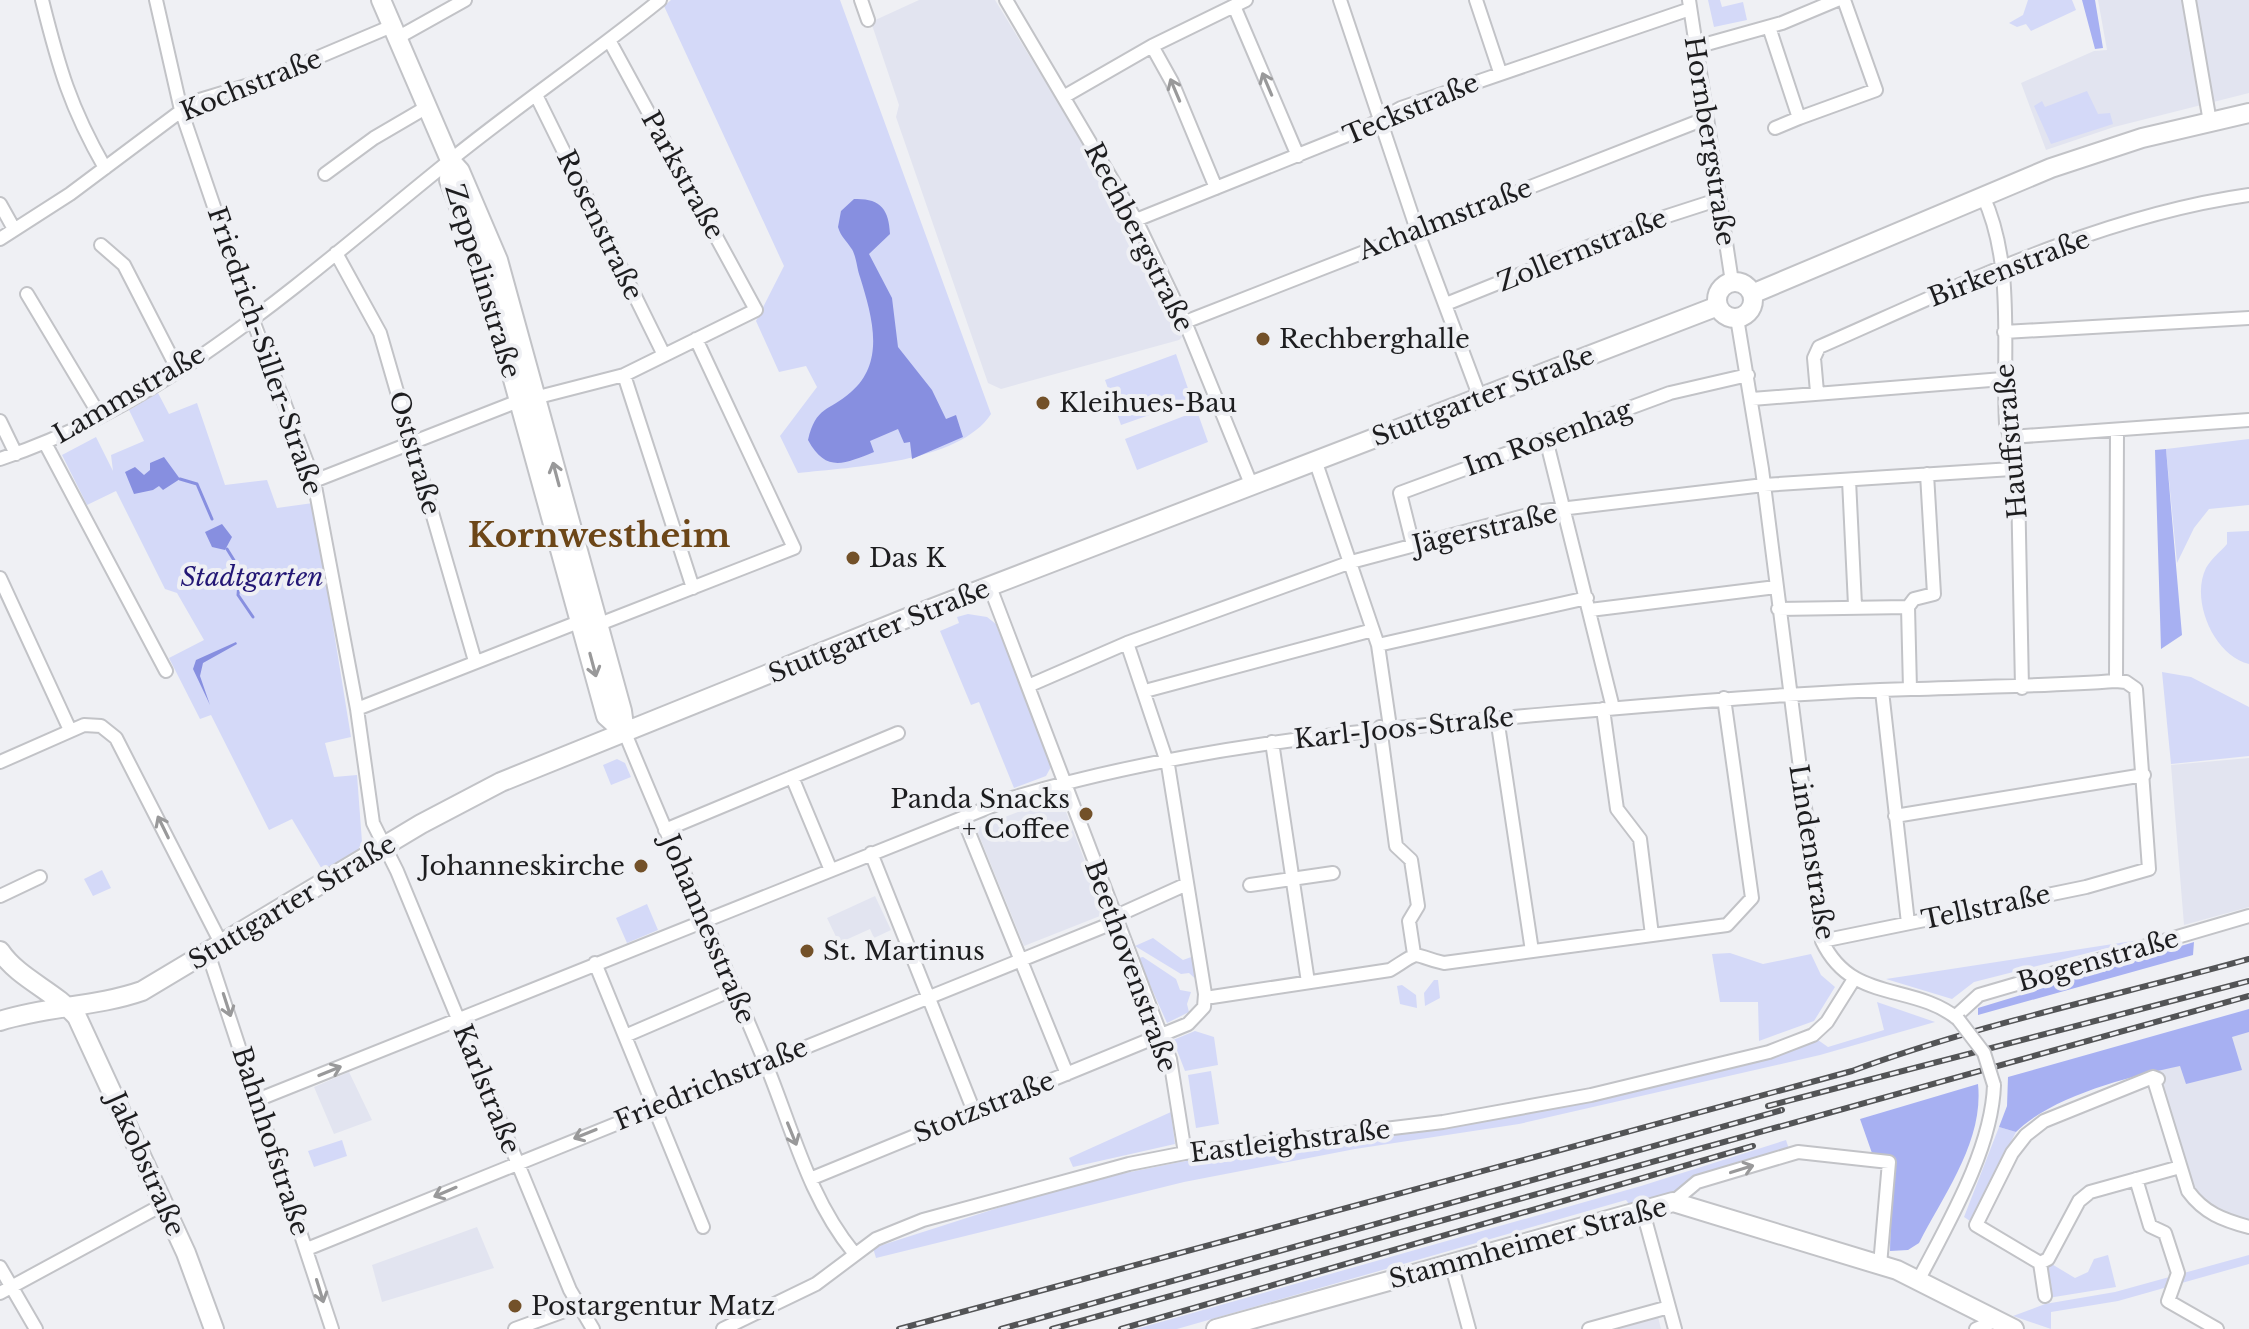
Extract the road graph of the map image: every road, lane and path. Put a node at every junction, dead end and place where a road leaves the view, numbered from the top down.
1 (42, 0) edge
2 (381, 0) edge
3 (465, 0) edge
4 (660, 0) edge
5 (861, 0) edge
6 (1340, 0) edge
7 (1476, 0) edge
8 (1837, 0) edge
9 (1844, 0) edge
10 (2189, 0) edge
11 (161, 1) edge
12 (1009, 1) edge
13 (1240, 3) edge
14 (1690, 5) edge
15 (868, 20) dead end
16 (1769, 27) junction
17 (395, 32) junction
18 (609, 40) junction
19 (1152, 46) junction
20 (1696, 47) junction
21 (1500, 72) junction
22 (536, 95) junction
23 (1065, 96) junction
24 (427, 107) junction
25 (181, 110) junction
26 (2249, 113) edge
27 (1707, 118) junction
28 (1799, 118) junction
29 (1381, 119) junction
30 (2210, 122) junction
31 (1775, 128) dead end
32 (1298, 156) junction
33 (450, 160) junction
34 (105, 168) junction
35 (325, 174) dead end
36 (1216, 188) junction
37 (2249, 195) edge
38 (1983, 196) junction
39 (1720, 199) junction
40 (0, 204) edge
41 (1136, 220) junction
42 (14, 229) junction
43 (1417, 230) junction
44 (0, 239) edge
45 (101, 245) dead end
46 (336, 253) junction
47 (2002, 267) junction
48 (1732, 282) junction
49 (27, 294) dead end
50 (1752, 294) junction
51 (1446, 304) junction
52 (1718, 306) junction
53 (252, 318) junction
54 (1737, 318) junction
55 (2249, 318) edge
56 (1185, 322) junction
57 (2004, 332) junction
58 (696, 339) junction
59 (664, 355) junction
60 (178, 370) junction
61 (624, 375) junction
62 (1748, 375) junction
63 (2003, 379) junction
64 (1817, 392) junction
65 (1480, 398) junction
66 (527, 399) junction
67 (1752, 399) junction
68 (100, 416) junction
69 (2249, 420) edge
70 (0, 421) edge
71 (2117, 432) junction
72 (2011, 437) junction
73 (1546, 439) junction
74 (45, 443) junction
75 (411, 443) junction
76 (16, 454) junction
77 (0, 459) edge
78 (1315, 460) junction
79 (2012, 469) junction
80 (1927, 474) junction
81 (1849, 480) junction
82 (314, 481) junction
83 (1251, 484) junction
84 (1764, 485) junction
85 (1566, 511) junction
86 (1413, 545) junction
87 (1351, 562) junction
88 (0, 578) edge
89 (990, 587) junction
90 (1776, 587) junction
91 (693, 588) junction
92 (1588, 604) junction
93 (1855, 605) junction
94 (1908, 607) junction
95 (1778, 609) junction
96 (589, 623) junction
97 (1373, 630) junction
98 (1127, 643) junction
99 (1378, 645) junction
100 (475, 661) junction
101 (166, 671) dead end
102 (2116, 681) junction
103 (1028, 686) junction
104 (2022, 688) junction
105 (1910, 689) junction
106 (1145, 691) junction
107 (1882, 691) junction
108 (1789, 695) junction
109 (1724, 698) junction
110 (1608, 708) junction
111 (357, 709) junction
112 (1497, 718) junction
113 (1385, 727) junction
114 (70, 730) junction
115 (625, 733) junction
116 (898, 733) dead end
117 (1272, 742) junction
118 (1167, 761) junction
119 (0, 762) edge
120 (2144, 775) junction
121 (792, 777) junction
122 (1064, 783) junction
123 (1895, 816) junction
124 (963, 818) junction
125 (665, 830) junction
126 (384, 847) junction
127 (871, 853) junction
128 (830, 868) junction
129 (1333, 873) dead end
130 (40, 877) dead end
131 (1294, 880) junction
132 (1187, 884) junction
133 (1250, 885) dead end
134 (0, 896) edge
135 (2249, 916) edge
136 (704, 920) junction
137 (1114, 920) junction
138 (1908, 923) junction
139 (1652, 935) junction
140 (1822, 941) junction
141 (215, 949) junction
142 (0, 951) edge
143 (1532, 951) junction
144 (1414, 954) junction
145 (1021, 961) junction
146 (595, 963) junction
147 (1854, 979) junction
148 (1308, 982) junction
149 (734, 989) junction
150 (1212, 997) dead end
151 (927, 998) junction
152 (67, 1005) junction
153 (1956, 1018) junction
154 (459, 1020) junction
155 (0, 1021) edge
156 (625, 1036) junction
157 (1159, 1036) junction
158 (764, 1061) junction
159 (1067, 1074) junction
160 (257, 1100) junction
161 (653, 1107) junction
162 (973, 1109) junction
163 (1185, 1153) junction
164 (517, 1162) junction
165 (2180, 1167) junction
166 (810, 1179) junction
167 (2136, 1179) junction
168 (1673, 1202) junction
169 (164, 1204) junction
170 (1642, 1208) junction
171 (703, 1227) dead end
172 (2249, 1227) edge
173 (307, 1249) junction
174 (854, 1253) junction
175 (1451, 1263) junction
176 (2040, 1263) junction
177 (1880, 1265) junction
178 (0, 1267) edge
179 (1919, 1279) junction
180 (6, 1290) edge
181 (2045, 1296) dead end
182 (578, 1306) junction
183 (1669, 1307) junction
184 (2005, 1325) edge
185 (36, 1329) edge
186 (214, 1329) edge
187 (332, 1329) edge
188 (515, 1329) edge
189 (593, 1329) edge
190 (723, 1329) edge
191 (1216, 1329) edge
192 (1469, 1329) edge
193 (1589, 1329) edge
194 (1675, 1329) edge
195 (1976, 1329) edge
196 (2217, 1329) edge

1 - 34 street
2 - 17 main road, Zeppelinstraße
3 - 17 street, Kochstraße
4 - 18 street, Lammstraße
5 - 15 street
6 - 29 street
7 - 21 street
8 - 16 street
9 - 28 street
10 - 30 street
11 - 25 street, Friedrich-Siller-Straße
12 - 23 street, Rechbergstraße
13 - 19 street
32 -> 13 street
14 - 20 street, Hornbergstraße
14 - 21 street, Teckstraße
16 - 20 street
16 - 28 street
17 - 24 main road, Zeppelinstraße
17 - 25 street, Kochstraße
18 - 22 street, Lammstraße
18 - 58 street, Parkstraße
19 - 23 street
36 -> 19 street
20 - 27 street, Hornbergstraße
21 - 29 street, Teckstraße
22 - 33 street, Lammstraße
22 - 59 street, Rosenstraße
23 - 41 street, Rechbergstraße
24 - 33 main road, Zeppelinstraße
24 - 35 street
25 - 34 street, Kochstraße
25 - 53 street, Friedrich-Siller-Straße
26 - 30 main road
27 - 39 street, Hornbergstraße
27 - 43 street, Achalmstraße
28 - 31 street
29 - 32 street, Teckstraße
29 - 43 street
30 - 38 main road
32 - 36 street, Teckstraße
33 - 46 street, Lammstraße
33 - 66 main road, Zeppelinstraße
34 - 42 street, Kochstraße
36 - 41 street, Teckstraße
37 - 47 street, Birkenstraße
38 - 47 street, Hauffstraße
38 - 50 main road
39 - 48 street, Hornbergstraße
39 - 51 street, Zollernstraße
40 - 42 street
41 - 56 street, Rechbergstraße
42 - 44 street, Kochstraße
43 - 51 street
43 - 56 street, Achalmstraße
45 - 60 street
46 - 53 street, Lammstraße
46 - 75 street, Oststraße
47 - 57 street, Hauffstraße
47 - 64 street, Birkenstraße
48 - 50 main road
48 - 52 main road
49 - 68 street
50 - 54 main road
51 - 65 street
52 - 54 main road
52 - 65 main road, Stuttgarter Straße
53 - 60 street, Lammstraße
53 - 82 street, Friedrich-Siller-Straße
54 - 62 street, Lindenstraße
55 - 57 street
56 - 83 street, Rechbergstraße
57 - 63 street, Hauffstraße
58 - 59 street
58 - 91 street
59 - 61 street
60 - 68 street, Lammstraße
61 - 66 street
61 - 91 street
62 - 67 street, Lindenstraße
62 - 73 street, Im Rosenhag
63 - 64 street
63 - 72 street, Hauffstraße
64 - 67 street
65 - 78 main road, Stuttgarter Straße
66 - 75 street
66 - 96 main road, Zeppelinstraße
67 - 84 street, Lindenstraße
68 - 74 street, Lammstraße
69 - 71 street
70 - 76 street
71 - 72 street
71 - 102 street
72 - 79 street, Hauffstraße
73 - 85 street
73 - 86 street, Im Rosenhag
74 - 76 street, Lammstraße
74 - 101 street
75 - 82 street
75 - 100 street, Oststraße
76 - 77 street, Lammstraße
78 - 83 main road, Stuttgarter Straße
78 - 87 street
79 - 80 street, Jägerstraße
79 - 104 street, Hauffstraße
80 - 81 street, Jägerstraße
80 - 94 street
81 - 84 street, Jägerstraße
81 - 93 street
82 - 111 street, Friedrich-Siller-Straße
83 - 89 main road, Stuttgarter Straße
84 - 85 street, Jägerstraße
84 - 90 street, Lindenstraße
85 - 86 street, Jägerstraße
85 - 92 street
86 - 87 street, Jägerstraße
87 - 97 street
87 - 98 street, Jägerstraße
88 - 114 street
89 - 103 street, Beethovenstraße
89 - 115 main road, Stuttgarter Straße
90 - 92 street
90 - 95 street, Lindenstraße
91 - 96 street
92 - 99 street
92 - 110 street
93 - 94 street
93 - 95 street
94 - 105 street
95 - 108 street, Lindenstraße
96 - 100 street
96 - 115 main road, Zeppelinstraße
97 - 99 street
97 - 106 street
98 - 103 street, Jägerstraße
98 - 106 street
99 - 113 street
100 - 111 street
102 - 104 street, Karl-Joos-Straße
102 - 120 street, Karl-Joos-Straße
103 - 122 street, Beethovenstraße
104 - 105 street, Karl-Joos-Straße
105 - 107 street, Karl-Joos-Straße
106 - 118 street
107 - 108 street, Karl-Joos-Straße
107 - 123 street
108 - 109 street, Karl-Joos-Straße
108 - 140 street, Lindenstraße
109 - 110 street, Karl-Joos-Straße
109 - 139 street
110 - 112 street, Karl-Joos-Straße
110 - 139 street
111 - 126 street, Friedrich-Siller-Straße
112 - 113 street, Karl-Joos-Straße
112 - 143 street
113 - 117 street, Karl-Joos-Straße
113 - 144 street
114 - 119 street
141 -> 114 street, Bahnhofstraße
115 - 125 street, Johannesstraße
115 - 126 main road, Stuttgarter Straße
116 - 121 street
117 - 118 street, Karl-Joos-Straße
117 - 131 street
118 - 122 street, Karl-Joos-Straße
118 - 132 street
120 - 123 street
120 - 138 street, Tellstraße
121 - 125 street
121 - 128 street
122 - 124 street, Karl-Joos-Straße
122 - 137 street, Beethovenstraße
123 - 138 street
124 - 127 street, Karl-Joos-Straße
124 - 145 street
125 - 136 street, Johannesstraße
126 - 141 main road, Stuttgarter Straße
126 - 154 street, Karlstraße
127 - 128 street, Karl-Joos-Straße
127 - 151 street
128 - 136 street, Karl-Joos-Straße
129 - 131 street
130 - 134 street
131 - 133 street
131 - 148 street
132 - 137 street, Friedrichstraße
132 - 157 street, Stotzstraße
135 - 153 street, Bogenstraße
136 - 146 street, Karl-Joos-Straße
136 - 149 street, Johannesstraße
137 - 145 street, Friedrichstraße
137 - 157 street, Beethovenstraße
138 - 140 street, Tellstraße
139 - 143 street
140 - 147 street, Lindenstraße
141 - 152 main road, Stuttgarter Straße
141 -> 160 street, Bahnhofstraße
142 - 152 main road
143 - 144 street
144 - 148 street
145 - 151 street, Friedrichstraße
145 - 159 street
146 - 154 street, Karl-Joos-Straße
146 - 156 street
147 - 153 street, Lindenstraße
147 - 163 street, Eastleighstraße
148 - 150 street
149 - 156 street
149 - 158 street, Johannesstraße
151 - 158 street, Friedrichstraße
151 - 162 street
152 - 155 main road, Stuttgarter Straße
152 - 169 main road, Jakobstraße
153 - 179 street, Lindenstraße, bridge
160 -> 154 street, Karl-Joos-Straße
154 - 164 street, Karlstraße
156 - 161 street
157 - 159 street, Stotzstraße
157 - 163 street, Beethovenstraße
158 - 161 street, Friedrichstraße
158 -> 166 street, Johannesstraße
159 - 162 street, Stotzstraße
160 - 173 street, Bahnhofstraße
161 -> 164 street, Friedrichstraße
161 - 171 street
162 - 166 street, Stotzstraße
163 - 174 street, Eastleighstraße
164 -> 173 street, Friedrichstraße
164 - 182 street, Karlstraße
165 - 167 street
165 - 172 street
165 - 176 street
166 - 174 street, Johannesstraße
167 - 176 street
167 - 196 street
168 - 170 main road, Stammheimer Straße
168 - 177 main road, Stammheimer Straße
168 -> 177 street
169 - 180 street
169 - 186 main road, Jakobstraße
170 - 175 main road, Stammheimer Straße
170 - 183 street
173 -> 187 street, Bahnhofstraße
174 - 190 street, Eastleighstraße
175 - 191 main road, Stammheimer Straße
175 - 192 street
176 - 181 street
177 - 179 main road, Stammheimer Straße
178 - 180 street
179 - 184 main road, Stammheimer Straße
180 - 185 street
182 - 188 street
182 - 189 street, Karlstraße
183 - 193 street
183 - 194 street
184 - 195 street

